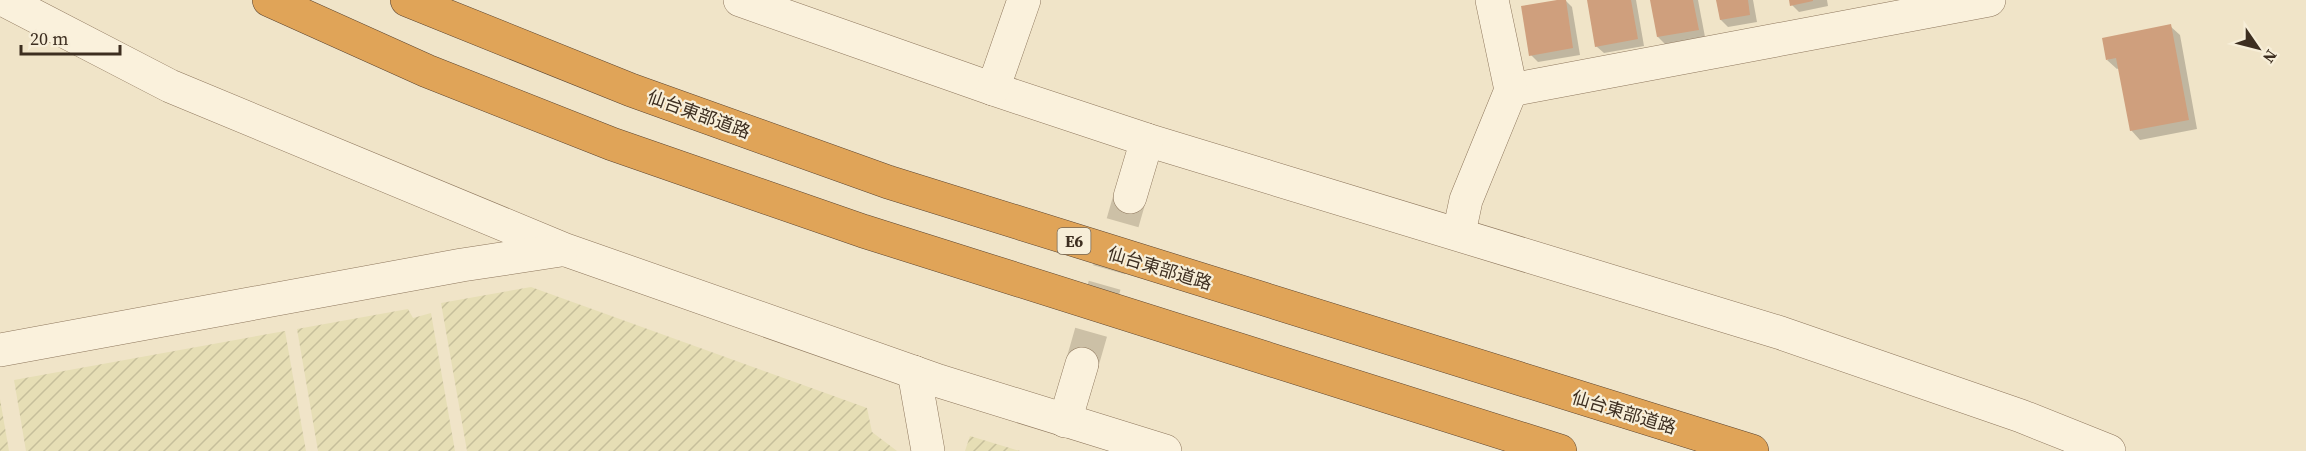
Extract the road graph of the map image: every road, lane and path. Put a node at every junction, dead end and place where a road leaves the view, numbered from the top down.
1 (4, 0) edge
2 (269, 0) edge
3 (407, 0) edge
4 (740, 0) edge
5 (1024, 0) edge
6 (1492, 0) edge
7 (1989, 0) edge
8 (993, 89) junction
9 (1511, 90) junction
10 (1147, 140) junction
11 (1130, 197) tunnel mouth
12 (1459, 233) junction
13 (563, 249) junction
14 (0, 350) edge
15 (1082, 364) tunnel mouth
16 (914, 372) junction
17 (1065, 421) junction
18 (928, 451) edge
19 (1165, 451) edge
20 (1560, 451) edge
21 (1752, 451) edge
22 (2109, 451) edge

1 - 13 street
2 - 20 highway
3 - 21 highway, 仙台東部道路 / E6
4 - 8 street
5 - 8 street
6 - 9 street
7 - 9 street
8 - 10 street
9 - 12 street
10 - 11 street
10 - 12 street
12 - 22 street
13 - 14 street
13 - 16 street
15 - 17 street
16 - 17 street
16 - 18 street
17 - 19 street

